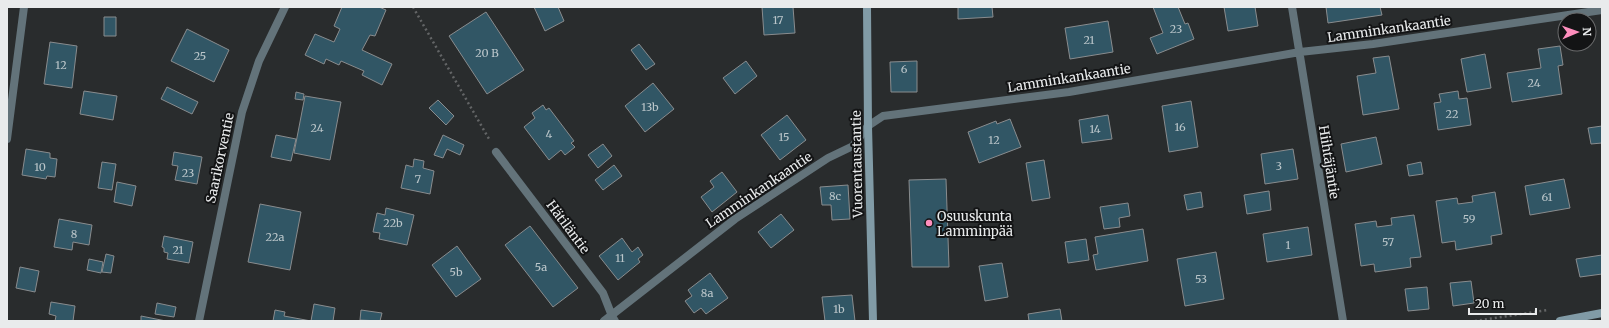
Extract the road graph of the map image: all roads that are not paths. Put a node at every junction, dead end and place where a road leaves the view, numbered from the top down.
1 (24, 7) edge
2 (285, 7) edge
3 (866, 7) edge
4 (1292, 7) edge
5 (1602, 10) edge
6 (1300, 52) junction
7 (868, 126) junction
8 (7, 139) edge
9 (496, 152) road end
10 (1602, 313) edge
11 (613, 318) edge
12 (199, 321) edge
13 (604, 321) edge
14 (873, 321) edge
15 (1343, 321) edge
16 (1560, 321) edge

1 - 8 street
2 - 12 street, Saarikorventie
3 - 7 main road, Vuorentaustantie
4 - 6 street, Hiihtäjäntie
5 - 6 street, Lamminkankaantie
6 - 7 street, Lamminkankaantie
6 - 15 street, Hiihtäjäntie
7 - 11 street, Lamminkankaantie
7 - 14 main road, Vuorentaustantie
9 - 11 street, Hätiläntie
10 - 16 main road
11 - 13 street, Lamminkankaantie

